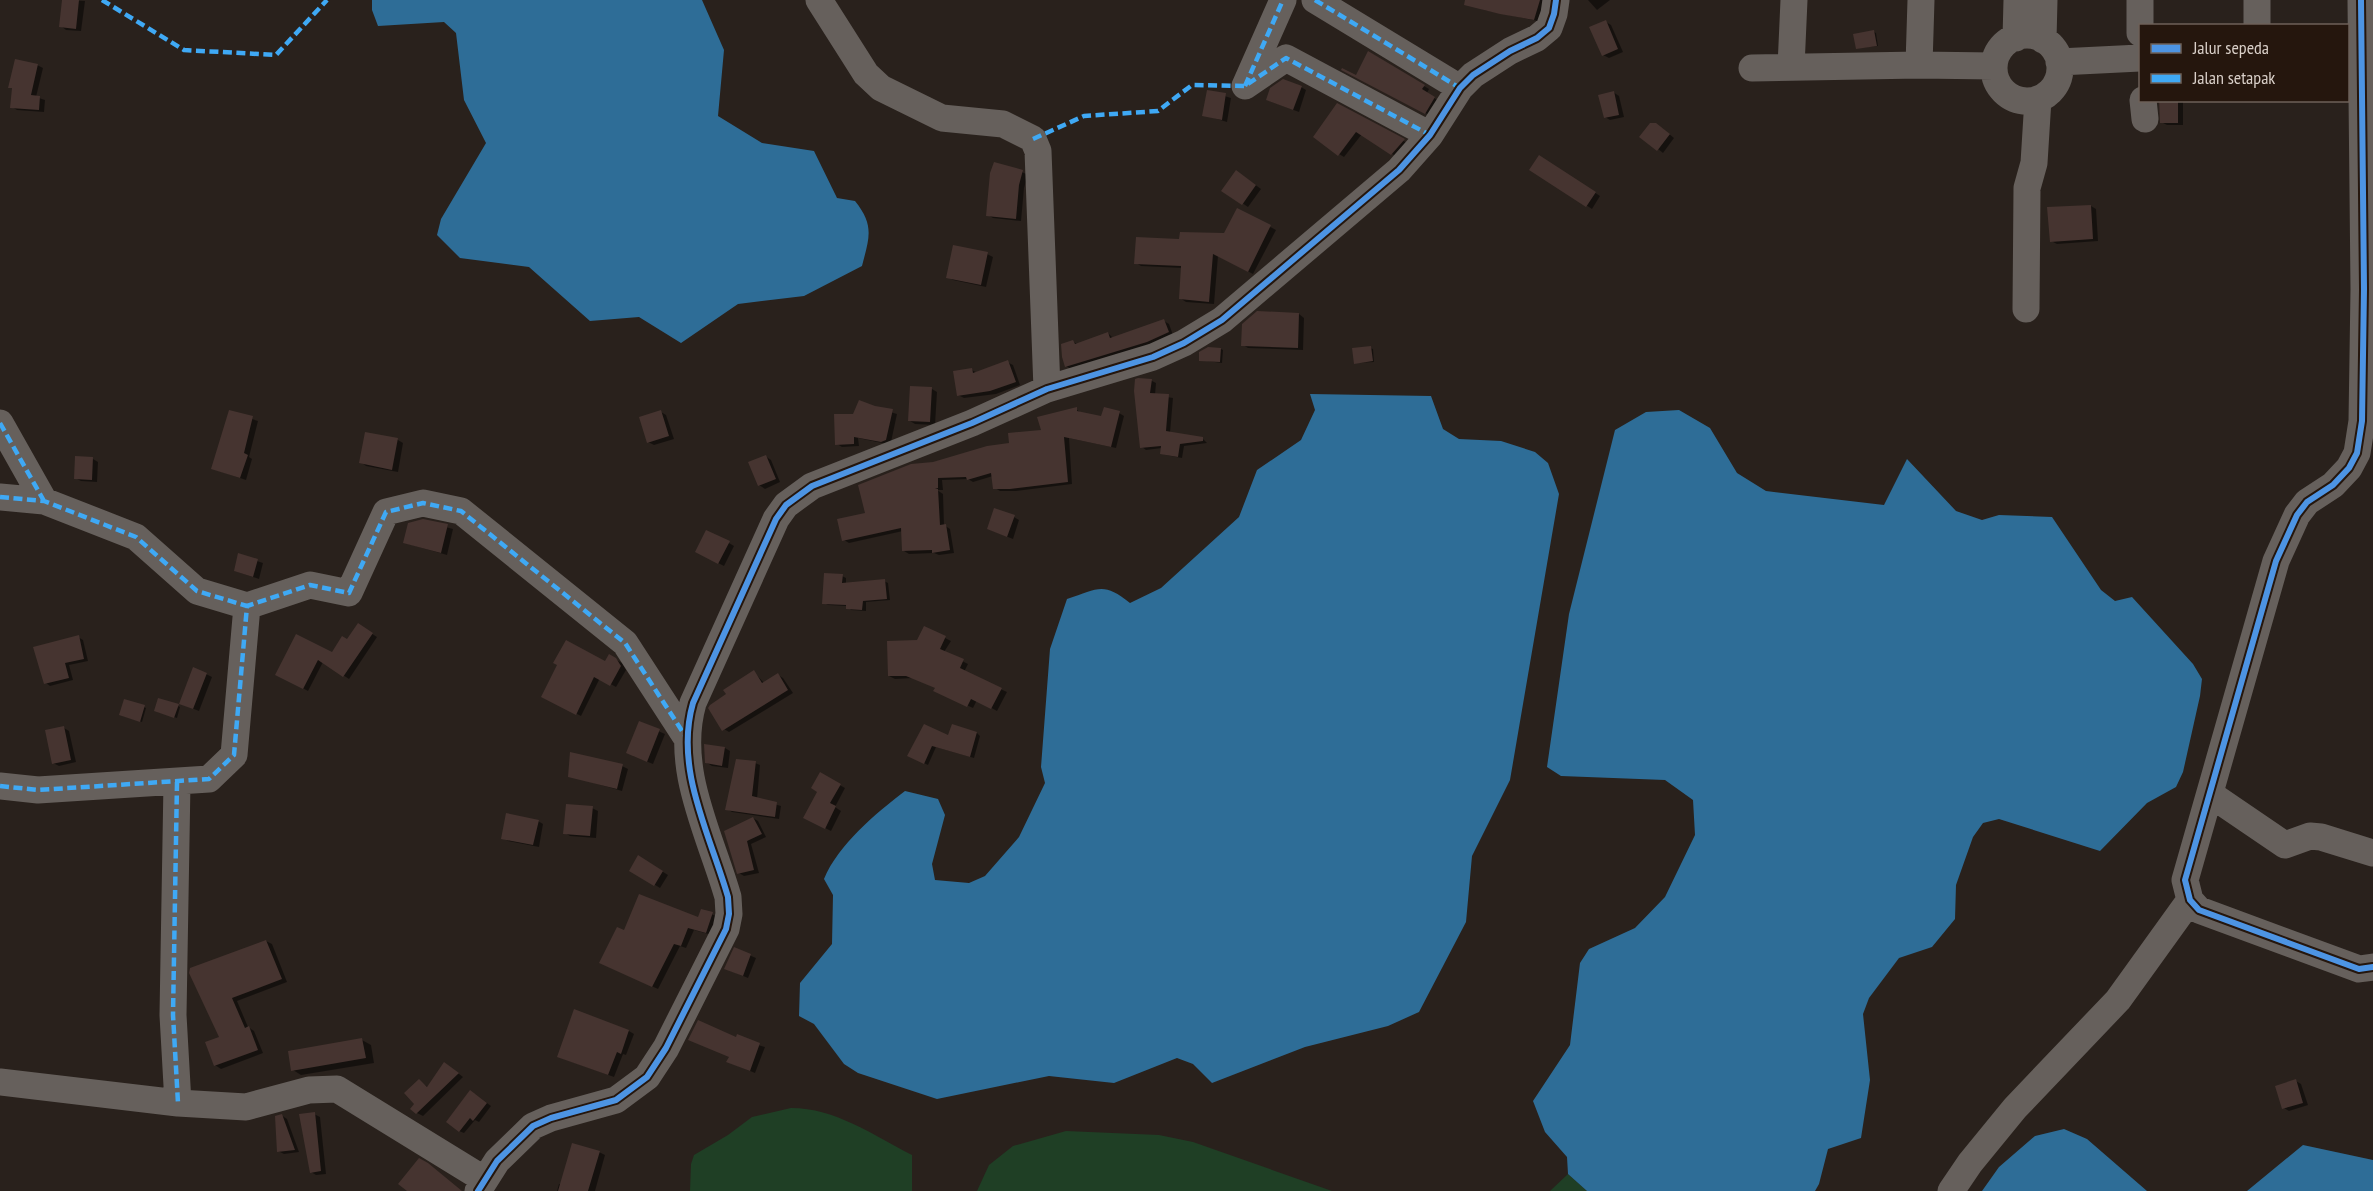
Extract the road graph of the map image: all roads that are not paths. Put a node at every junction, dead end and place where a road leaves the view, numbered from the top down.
1 (819, 0) edge
2 (1283, 0) edge
3 (1315, 0) edge
4 (1556, 0) edge
5 (1794, 0) edge
6 (1921, 0) edge
7 (2017, 0) edge
8 (2044, 0) edge
9 (2140, 0) edge
10 (2257, 0) edge
11 (2361, 0) edge
12 (2140, 24) edge
13 (2257, 24) edge
14 (2016, 38) junction
15 (2043, 40) junction
16 (2139, 58) edge
17 (2060, 62) junction
18 (1919, 65) junction
19 (2361, 65) edge
20 (1994, 66) junction
21 (1791, 67) junction
22 (1752, 68) dead end
23 (1460, 88) junction
24 (2029, 100) junction
25 (1430, 135) junction
26 (2026, 309) dead end
27 (1047, 389) junction
28 (0, 423) edge
29 (0, 497) edge
30 (44, 501) junction
31 (247, 606) junction
32 (687, 737) junction
33 (177, 782) junction
34 (0, 786) edge
35 (2210, 794) junction
36 (2373, 853) edge
37 (2190, 900) junction
38 (2373, 967) edge
39 (0, 1082) edge
40 (178, 1103) junction
41 (482, 1185) edge
42 (1951, 1191) edge

1 - 27 street
2 - 25 street
3 - 23 street
4 - 23 street
5 - 21 street
6 - 18 street
7 - 14 street
8 - 15 street
9 - 12 street
10 - 13 street
11 - 19 street
14 - 15 street
14 - 20 street
15 - 17 street
16 - 17 street
17 - 24 street
18 - 20 street
18 - 21 street
19 - 35 street
20 - 24 street
21 - 22 street
23 - 25 street
24 - 26 street
25 - 27 street
27 - 32 street
28 - 30 street
29 - 30 street
30 - 31 street
31 - 32 street
31 - 33 street
32 - 41 street
33 - 34 street
33 - 40 street
35 - 36 street
35 - 37 street
37 - 38 street
37 - 42 street
39 - 40 street
40 - 41 street

